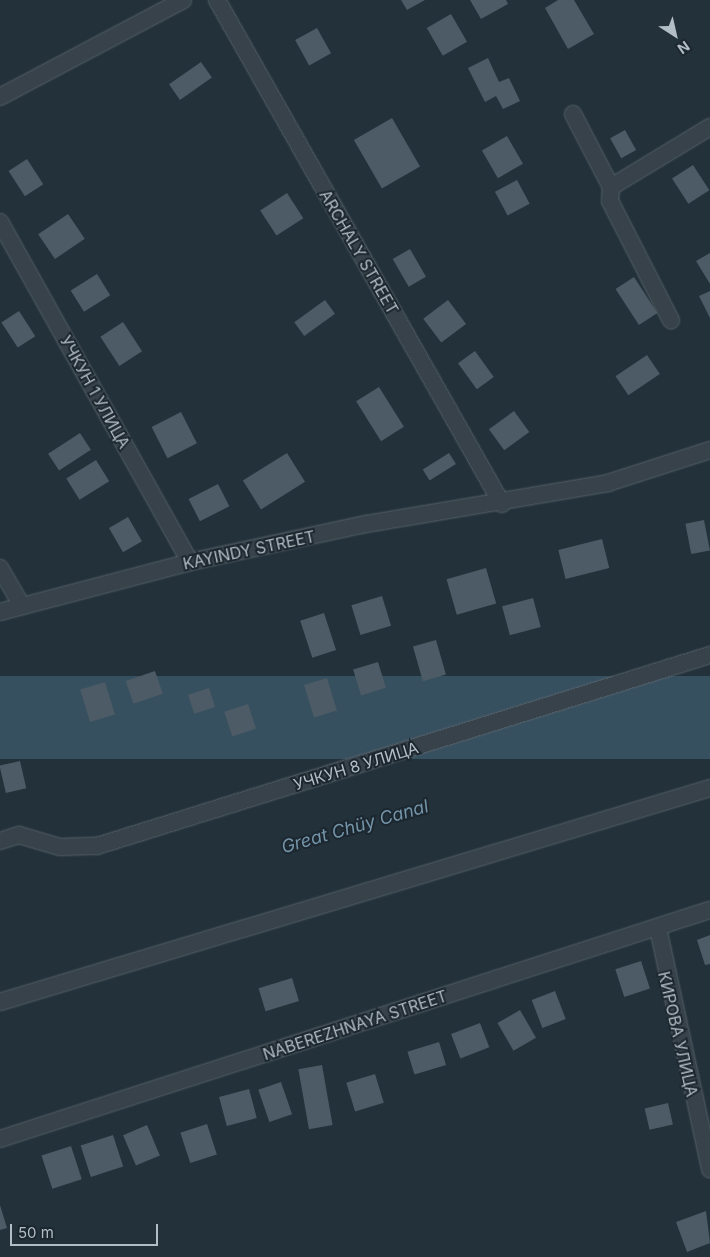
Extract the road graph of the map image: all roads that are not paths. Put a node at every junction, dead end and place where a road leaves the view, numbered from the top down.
1 (183, 0) edge
2 (217, 0) edge
3 (0, 97) edge
4 (573, 114) dead end
5 (710, 127) edge
6 (611, 187) junction
7 (0, 222) edge
8 (671, 320) dead end
9 (710, 450) edge
10 (502, 504) junction
11 (190, 562) junction
12 (0, 568) edge
13 (22, 606) junction
14 (0, 612) edge
15 (710, 656) edge
16 (710, 788) edge
17 (0, 841) edge
18 (710, 910) edge
19 (658, 928) junction
20 (0, 1002) edge
21 (0, 1139) edge
22 (710, 1169) edge

1 - 3 street
2 - 10 street, ARCHALY STREET
4 - 6 street
5 - 6 street
6 - 8 street
7 - 11 street, УЧКУН 1 УЛИЦА
9 - 10 street, KAYINDY STREET
10 - 11 street, KAYINDY STREET
11 - 13 street, KAYINDY STREET
12 - 13 street
13 - 14 street, KAYINDY STREET
15 - 17 street, УЧКУН 8 УЛИЦА
16 - 20 street
18 - 19 street, NABEREZHNAYA STREET
19 - 21 street, NABEREZHNAYA STREET
19 - 22 street, КИРОВА УЛИЦА

